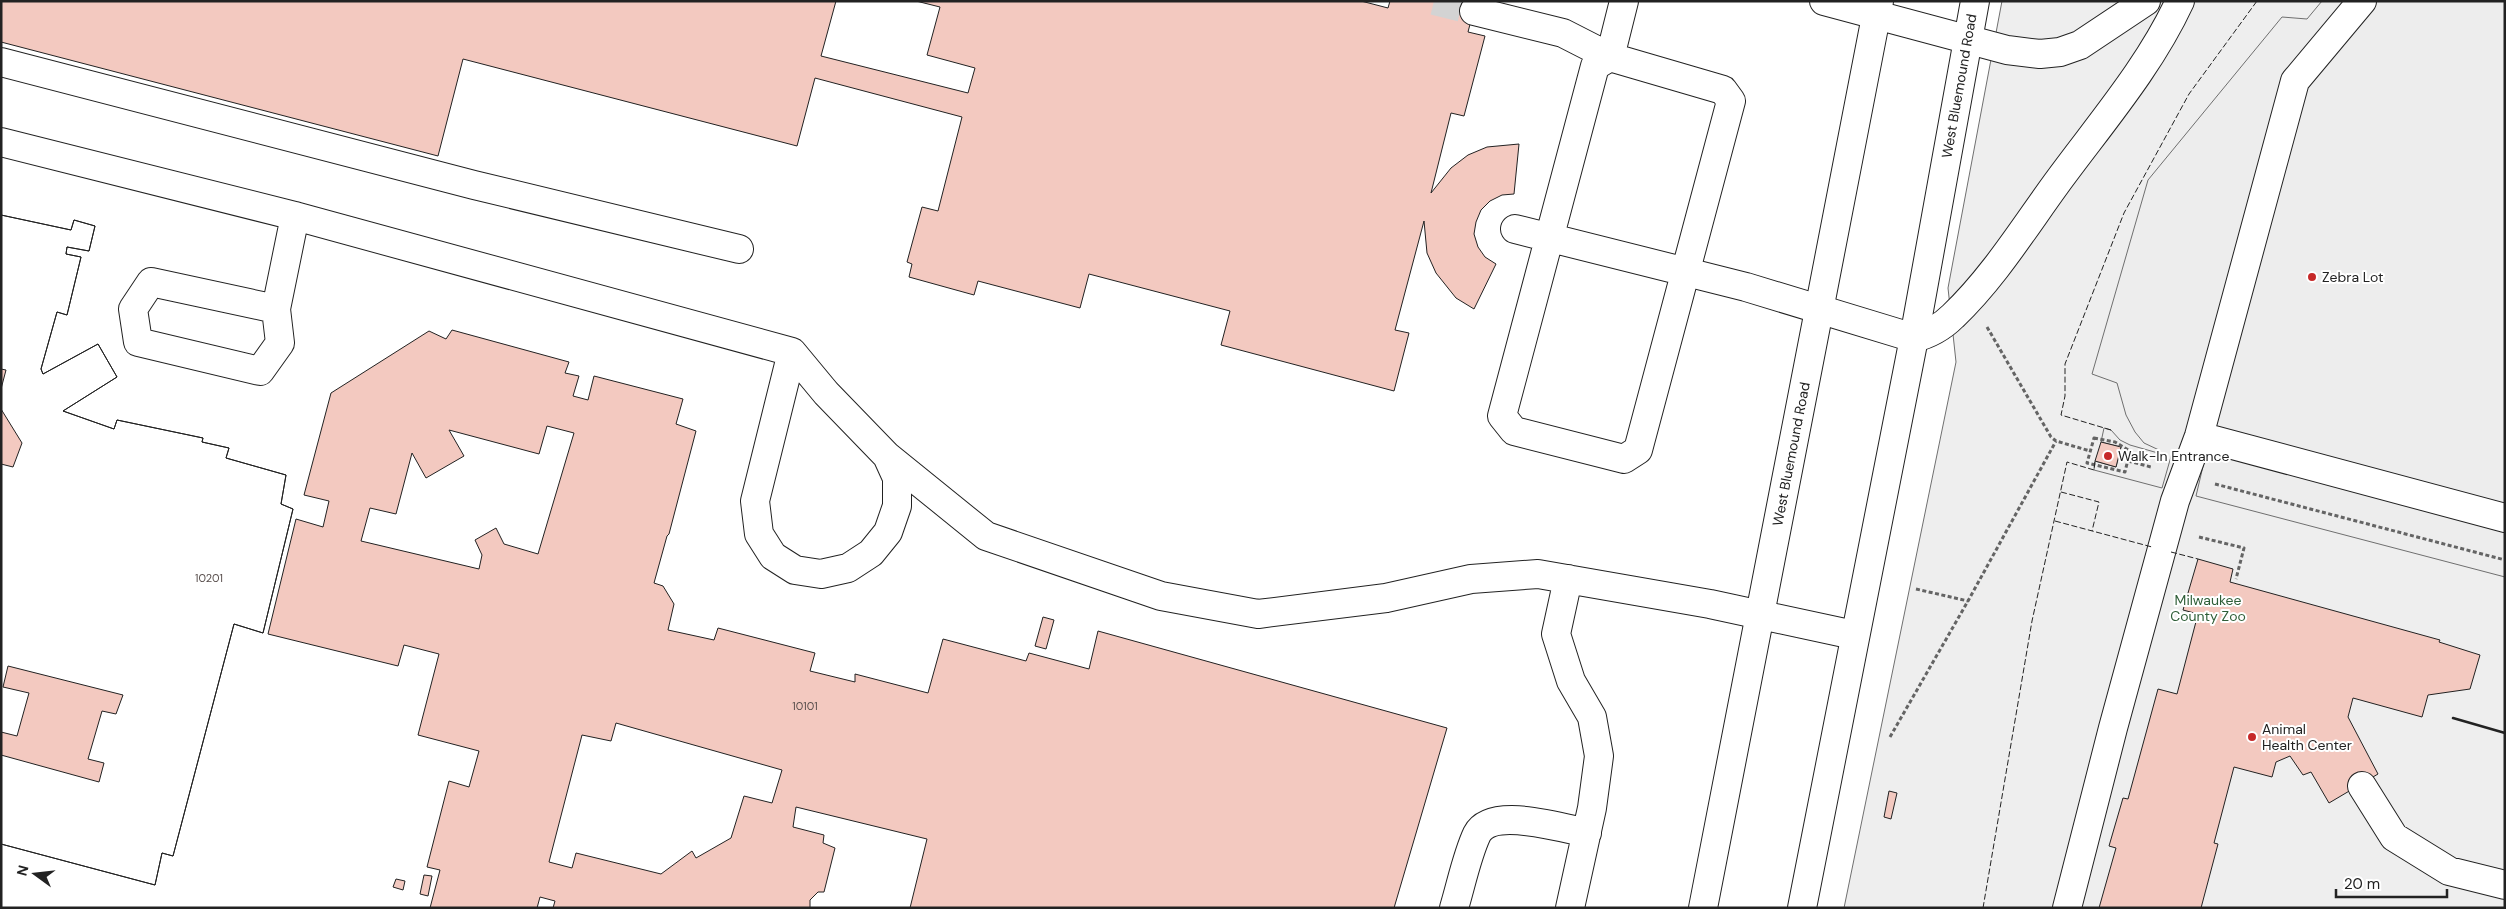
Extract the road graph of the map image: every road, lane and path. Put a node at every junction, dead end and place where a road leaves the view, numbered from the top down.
1 (1624, 1) edge
2 (1824, 1) edge
3 (1975, 1) edge
4 (2146, 1) edge
5 (2180, 1) edge
6 (2362, 1) edge
7 (1878, 8) edge
8 (1474, 11) tunnel mouth
9 (1968, 40) junction
10 (1610, 57) junction
11 (1, 62) edge
12 (1, 142) edge
13 (295, 216) junction
14 (1515, 229) dead end
15 (1548, 237) junction
16 (740, 249) dead end
17 (1687, 272) junction
18 (276, 309) junction
19 (1819, 310) junction
20 (1987, 326) dead end
21 (1914, 338) junction
22 (792, 352) junction
23 (2199, 436) junction
24 (2056, 441) junction
25 (2090, 451) junction
26 (887, 456) junction
27 (2128, 461) junction
28 (2159, 469) dead end
29 (2209, 482) dead end
30 (2505, 518) edge
31 (2168, 528) junction
32 (2505, 560) edge
33 (2236, 578) dead end
34 (1568, 579) junction
35 (1916, 589) dead end
36 (1968, 601) junction
37 (1760, 615) junction
38 (1854, 635) junction
39 (1890, 737) dead end
40 (2362, 786) dead end
41 (1587, 832) junction
42 (2505, 885) edge
43 (1454, 908) edge
44 (1570, 908) edge
45 (1703, 908) edge
46 (1802, 908) edge
47 (2067, 908) edge

1 - 10 main road
2 - 7 main road
3 - 9 main road, West Bluemound Road
4 - 9 main road
5 - 21 main road
6 - 23 main road
7 - 9 main road
7 - 19 main road, West Bluemound Road
8 - 10 main road
9 - 21 main road, West Bluemound Road
10 - 15 main road
10 - 17 main road
11 - 16 main road
12 - 13 main road
13 - 18 main road
13 - 22 main road
14 - 15 main road
15 - 17 main road
15 - 17 main road
17 - 19 main road
18 - 18 main road
19 - 21 main road
19 - 37 main road, West Bluemound Road
20 - 24 path
21 - 38 main road, West Bluemound Road
22 - 26 main road
22 - 26 main road
23 - 30 main road
23 - 31 main road
24 - 25 path
24 - 36 path
25 - 27 path
25 - 27 path
26 - 34 main road
27 - 28 path
29 - 32 path
31 - 33 path
31 - 47 main road
34 - 37 main road
34 - 41 main road
35 - 36 path
36 - 39 path
37 - 38 main road
37 - 45 main road, West Bluemound Road
38 - 46 main road, West Bluemound Road
40 - 42 main road
41 - 43 main road
41 - 44 main road

